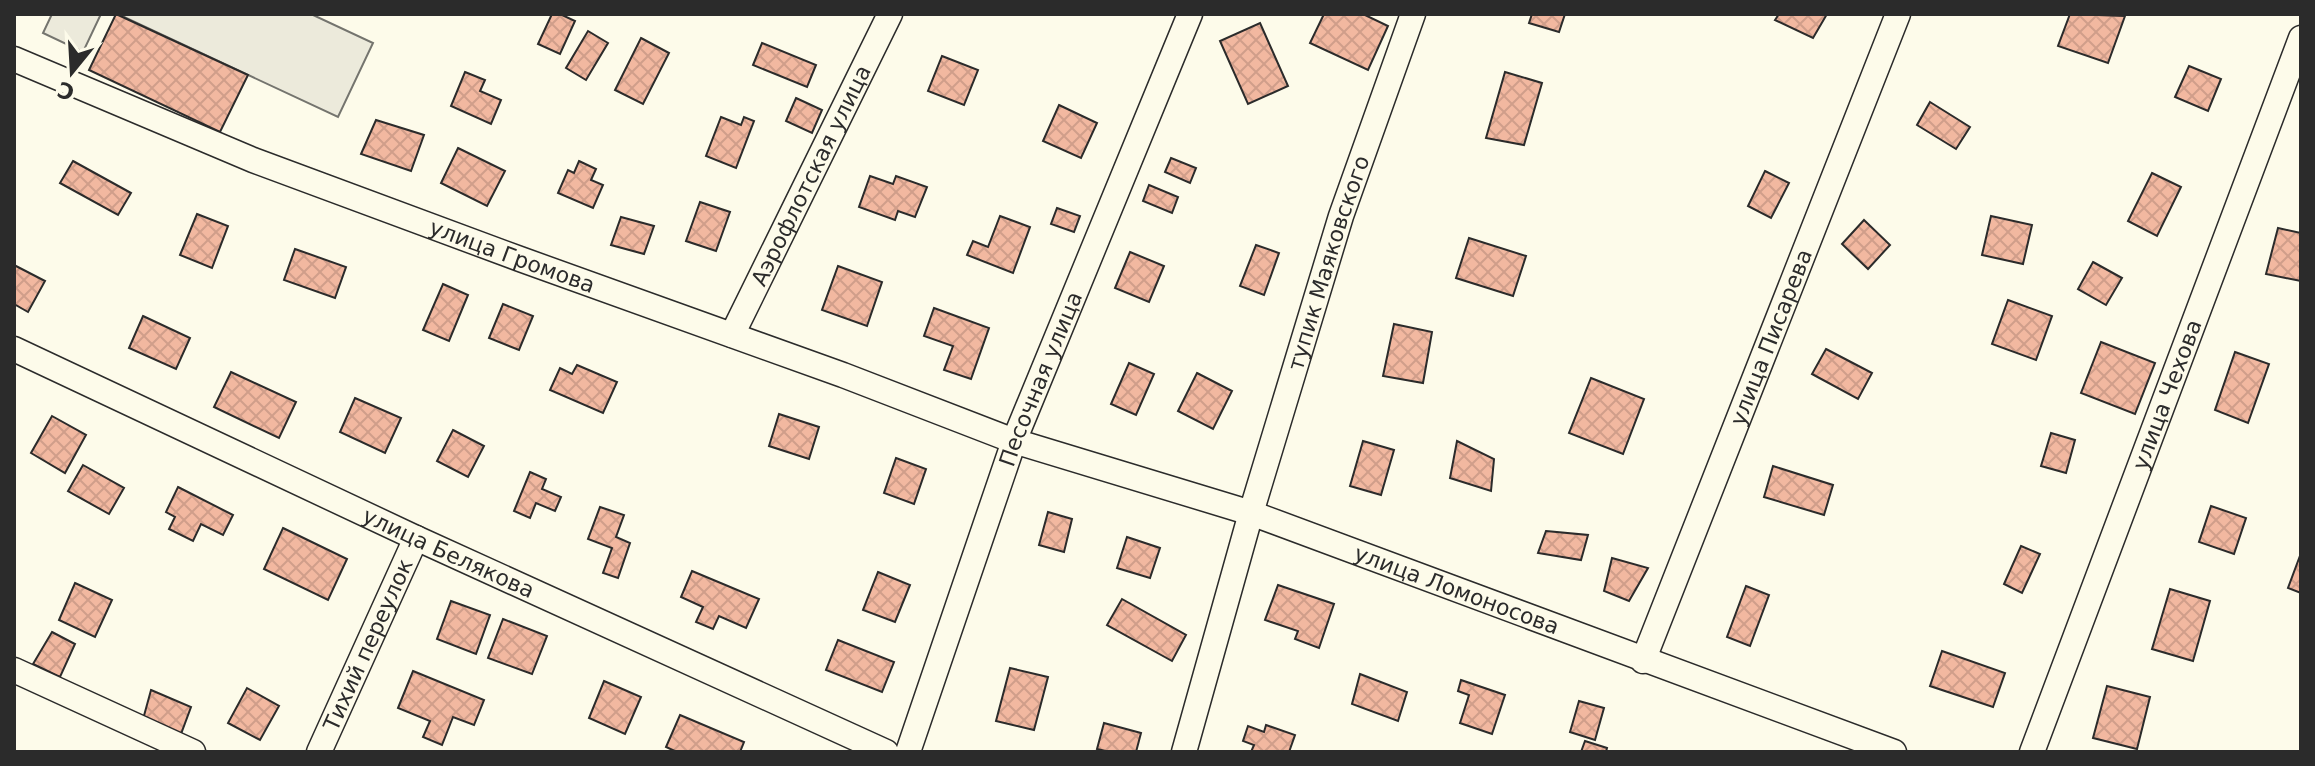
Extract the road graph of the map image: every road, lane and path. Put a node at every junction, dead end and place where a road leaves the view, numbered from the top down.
1 (890, 14) edge
2 (1190, 14) edge
3 (1413, 14) edge
4 (1898, 14) edge
5 (2301, 38) edge
6 (14, 59) edge
7 (732, 335) junction
8 (14, 349) edge
9 (1014, 441) junction
10 (1251, 513) junction
11 (416, 538) junction
12 (1643, 661) junction
13 (14, 670) edge
14 (193, 752) edge
15 (319, 752) edge
16 (886, 752) edge
17 (908, 752) edge
18 (1184, 752) edge
19 (1894, 752) edge
20 (2032, 752) edge

1 - 7 street, Аэрофлотская улица
2 - 9 street, Песочная улица
3 - 10 street, тупик Маяковского
4 - 12 street, улица Писарева
5 - 20 street, улица Чехова
6 - 7 street, улица Громова
7 - 9 street, улица Громова
8 - 11 street, улица Белякова
9 - 10 street, улица Ломоносова
9 - 17 street, Песочная улица
10 - 12 street, улица Ломоносова
10 - 18 street, тупик Маяковского
11 - 15 street, Тихий переулок
11 - 16 street, улица Белякова
12 - 19 street, улица Ломоносова
13 - 14 street

